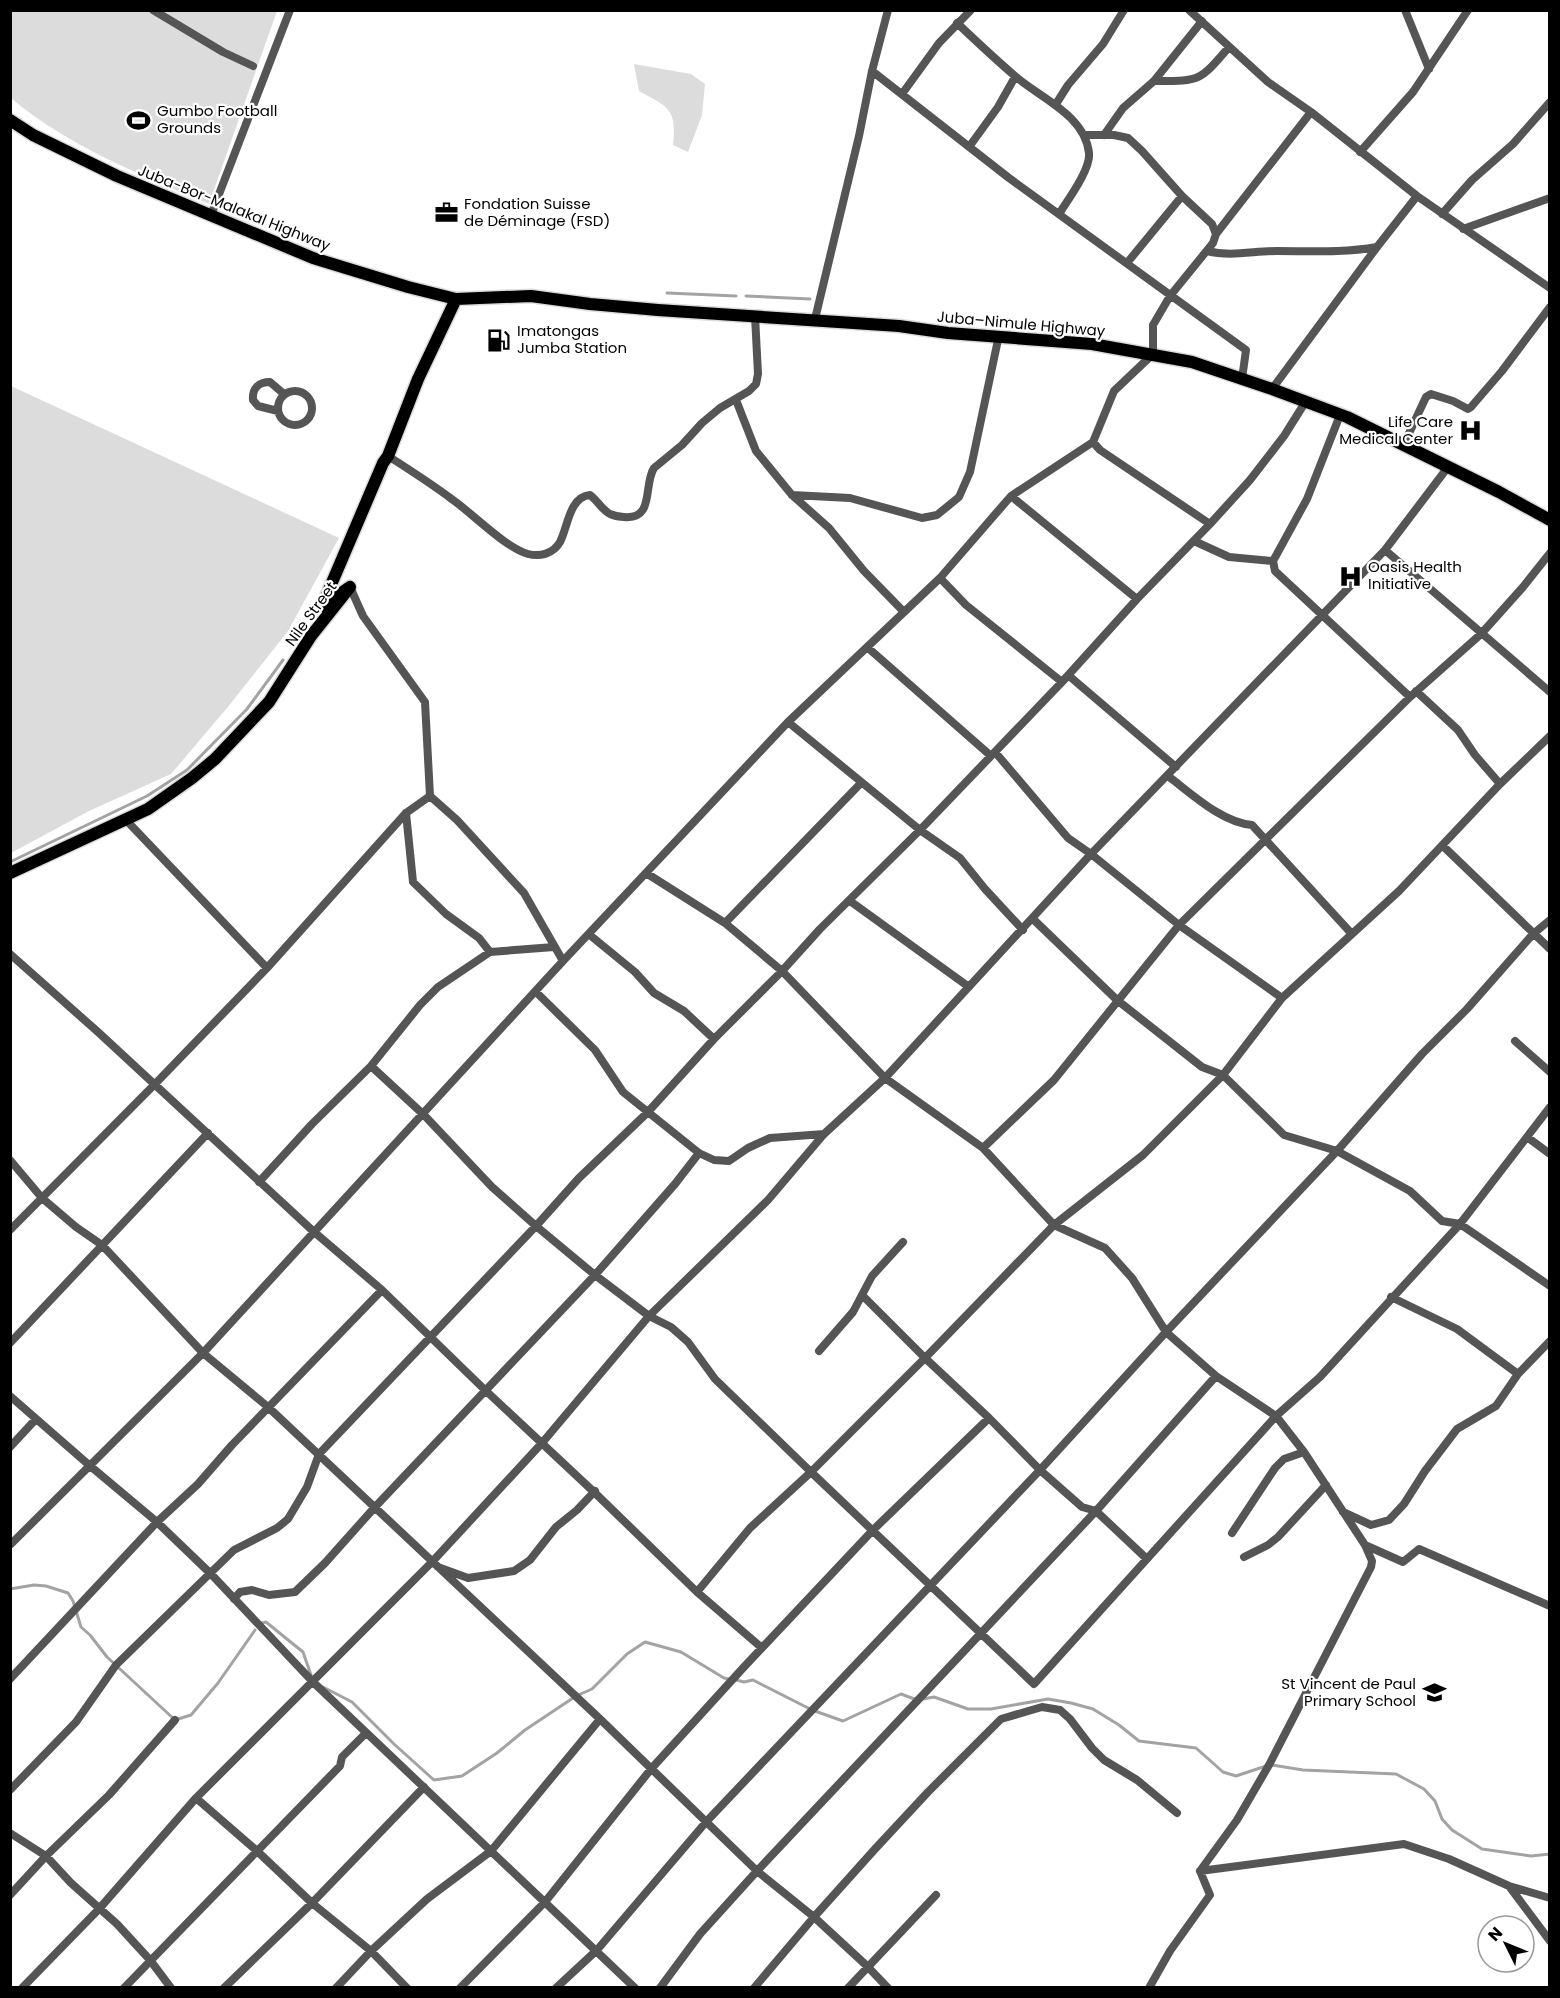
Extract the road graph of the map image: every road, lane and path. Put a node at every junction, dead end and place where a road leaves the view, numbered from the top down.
1 (153, 10) edge
2 (290, 10) edge
3 (888, 10) edge
4 (971, 10) edge
5 (1124, 10) edge
6 (1190, 10) edge
7 (1405, 10) edge
8 (1468, 10) edge
9 (1202, 21) junction
10 (957, 23) junction
11 (1229, 47) junction
12 (253, 66) dead end
13 (1429, 69) junction
14 (872, 71) junction
15 (1015, 77) junction
16 (1154, 81) junction
17 (902, 94) junction
18 (1550, 102) edge
19 (1056, 104) junction
20 (1311, 112) junction
21 (10, 120) edge
22 (1084, 135) junction
23 (1104, 135) junction
24 (969, 147) junction
25 (1360, 152) junction
26 (1182, 196) junction
27 (1417, 196) junction
28 (1550, 198) edge
29 (1059, 214) junction
30 (1442, 214) junction
31 (212, 215) junction
32 (1463, 229) junction
33 (1216, 234) junction
34 (1377, 247) junction
35 (1207, 251) junction
36 (1127, 263) junction
37 (1550, 288) edge
38 (1170, 296) junction
39 (456, 299) junction
40 (1550, 308) edge
41 (755, 316) junction
42 (815, 319) junction
43 (999, 335) dead end
44 (1153, 354) junction
45 (1242, 379) junction
46 (1272, 388) junction
47 (284, 394) junction
48 (736, 400) junction
49 (1306, 401) junction
50 (278, 411) junction
51 (1341, 415) junction
52 (1093, 442) junction
53 (1404, 444) dead end
54 (388, 456) junction
55 (1448, 467) junction
56 (792, 495) junction
57 (1011, 496) junction
58 (1550, 520) edge
59 (1210, 524) junction
60 (1194, 541) junction
61 (1385, 550) junction
62 (1550, 553) edge
63 (1273, 561) junction
64 (940, 578) junction
65 (350, 587) junction
66 (1137, 599) junction
67 (904, 612) junction
68 (1323, 616) junction
69 (1481, 634) junction
70 (867, 647) junction
71 (1065, 678) junction
72 (1550, 692) edge
73 (1413, 694) junction
74 (788, 722) junction
75 (1550, 736) edge
76 (993, 754) junction
77 (1176, 767) junction
78 (1168, 776) junction
79 (861, 783) junction
80 (1500, 784) junction
81 (430, 796) junction
82 (406, 813) junction
83 (126, 820) junction
84 (920, 830) junction
85 (1266, 838) junction
86 (1443, 846) junction
87 (1091, 854) junction
88 (10, 873) edge
89 (646, 873) junction
90 (850, 901) junction
91 (1033, 919) junction
92 (1550, 920) edge
93 (725, 922) junction
94 (1179, 925) junction
95 (1023, 930) junction
96 (1351, 933) junction
97 (1533, 934) junction
98 (591, 936) dead end
99 (554, 947) junction
100 (1550, 949) edge
101 (490, 952) junction
102 (10, 954) edge
103 (563, 961) junction
104 (267, 968) junction
105 (782, 971) junction
106 (969, 987) junction
107 (536, 992) junction
108 (1282, 998) junction
109 (1117, 1000) junction
110 (714, 1039) junction
111 (1515, 1041) dead end
112 (371, 1066) junction
113 (1550, 1072) edge
114 (1223, 1075) junction
115 (885, 1078) junction
116 (155, 1084) junction
117 (1550, 1107) edge
118 (646, 1113) junction
119 (423, 1115) junction
120 (208, 1133) junction
121 (824, 1134) junction
122 (1527, 1137) junction
123 (983, 1148) junction
124 (1337, 1151) junction
125 (699, 1153) junction
126 (1550, 1154) edge
127 (10, 1160) edge
128 (259, 1182) junction
129 (42, 1198) junction
130 (1460, 1224) junction
131 (1054, 1225) junction
132 (536, 1226) junction
133 (10, 1230) edge
134 (314, 1231) junction
135 (903, 1242) dead end
136 (102, 1245) junction
137 (595, 1275) junction
138 (1550, 1286) edge
139 (382, 1290) junction
140 (863, 1296) junction
141 (1391, 1297) junction
142 (649, 1316) junction
143 (1166, 1332) junction
144 (431, 1338) junction
145 (1550, 1341) edge
146 (10, 1343) edge
147 (819, 1351) dead end
148 (203, 1353) junction
149 (925, 1358) junction
150 (1518, 1374) junction
151 (1216, 1376) junction
152 (485, 1390) junction
153 (10, 1396) edge
154 (268, 1407) junction
155 (1276, 1416) junction
156 (989, 1418) junction
157 (36, 1419) junction
158 (542, 1443) junction
159 (10, 1447) edge
160 (1304, 1452) junction
161 (319, 1454) junction
162 (89, 1466) junction
163 (1040, 1470) junction
164 (811, 1472) junction
165 (1326, 1485) junction
166 (594, 1491) junction
167 (375, 1507) junction
168 (1096, 1511) junction
169 (1343, 1512) junction
170 (157, 1522) junction
171 (873, 1530) junction
172 (1232, 1533) dead end
173 (10, 1545) edge
174 (1365, 1545) junction
175 (1244, 1557) dead end
176 (1147, 1559) junction
177 (435, 1565) junction
178 (211, 1574) junction
179 (930, 1585) junction
180 (697, 1592) junction
181 (234, 1599) junction
182 (1550, 1606) edge
183 (980, 1632) junction
184 (762, 1648) junction
185 (10, 1679) edge
186 (313, 1682) junction
187 (600, 1719) junction
188 (175, 1720) dead end
189 (366, 1733) junction
190 (651, 1769) junction
191 (424, 1787) junction
192 (10, 1790) edge
193 (195, 1798) junction
194 (1177, 1813) dead end
195 (706, 1822) junction
196 (10, 1833) edge
197 (257, 1851) junction
198 (491, 1851) junction
199 (46, 1856) junction
200 (757, 1871) junction
201 (1200, 1871) junction
202 (1509, 1886) junction
203 (936, 1894) dead end
204 (10, 1895) edge
205 (1550, 1898) edge
206 (545, 1902) junction
207 (312, 1903) junction
208 (99, 1909) junction
209 (814, 1917) junction
210 (1550, 1941) edge
211 (597, 1950) junction
212 (371, 1951) junction
213 (150, 1960) junction
214 (867, 1966) junction
215 (22, 1988) edge
216 (124, 1988) edge
217 (171, 1988) edge
218 (224, 1988) edge
219 (336, 1988) edge
220 (407, 1988) edge
221 (460, 1988) edge
222 (556, 1988) edge
223 (635, 1988) edge
224 (660, 1988) edge
225 (754, 1988) edge
226 (848, 1988) edge
227 (888, 1988) edge
228 (1149, 1988) edge

1 - 12 street
2 - 31 street
3 - 14 street
4 - 10 street
5 - 19 street
6 - 9 street
7 - 13 street
8 - 13 street
9 - 11 street
9 - 16 street
10 - 15 street
10 - 17 street
11 - 16 street
11 - 20 street
13 - 25 street
14 - 17 street
14 - 42 street
15 - 19 street
15 - 24 street
16 - 23 street
17 - 24 street
18 - 30 street
19 - 22 street
20 - 25 street
20 - 33 street
21 - 31 main road, Juba-Bor-Malakal Highway
22 - 23 street
22 - 29 street
23 - 26 street
24 - 29 street
25 - 27 street
26 - 33 street
26 - 36 street
27 - 30 street
27 - 34 street
28 - 32 street
29 - 36 street
30 - 32 street
31 - 39 main road, Juba-Bor-Malakal Highway
32 - 37 street
33 - 35 street
34 - 35 street
34 - 46 street
35 - 38 street
36 - 38 street
38 - 44 street
38 - 45 street
39 - 41 main road, Juba–Nimule Highway
39 - 54 main road, Nile Street
40 - 53 street
41 - 42 main road, Juba–Nimule Highway
41 - 48 street
42 - 44 main road, Juba–Nimule Highway
43 - 56 street
44 - 45 main road, Juba–Nimule Highway
44 - 52 street
45 - 46 main road, Juba–Nimule Highway
46 - 49 main road, Juba–Nimule Highway
47 - 50 street
47 - 50 street
47 - 50 street
48 - 54 street
48 - 56 street
49 - 51 main road, Juba–Nimule Highway
49 - 59 street
51 - 55 main road, Juba–Nimule Highway
51 - 63 street
52 - 57 street
52 - 59 street
54 - 65 main road, Nile Street
55 - 58 main road, Juba–Nimule Highway
55 - 61 street
56 - 67 street
57 - 64 street
57 - 66 street
59 - 60 street
60 - 63 street
60 - 66 street
61 - 68 street
61 - 69 street
62 - 69 street
63 - 68 street
64 - 67 street
64 - 71 street
65 - 81 street
65 - 83 main road, Nile Street
66 - 71 street
67 - 70 street
68 - 73 street
68 - 77 street
69 - 72 street
69 - 73 street
70 - 74 street
70 - 76 street
71 - 76 street
71 - 77 street
73 - 80 street
73 - 85 street
74 - 79 street
74 - 89 street
75 - 80 street
76 - 84 street
76 - 87 street
77 - 78 street
78 - 85 street
78 - 87 street
79 - 84 street
79 - 93 street
80 - 86 street
81 - 82 street
81 - 99 street
82 - 101 street
82 - 104 street
83 - 88 main road, Nile Street
83 - 104 street
84 - 90 street
84 - 95 street
85 - 94 street
85 - 96 street
86 - 96 street
86 - 97 street
87 - 91 street
87 - 94 street
89 - 93 street
89 - 103 street
90 - 105 street
90 - 106 street
91 - 95 street
91 - 109 street
92 - 97 street
93 - 105 street
94 - 108 street
94 - 109 street
95 - 106 street
96 - 108 street
97 - 100 street
97 - 124 street
98 - 110 street
99 - 101 street
99 - 103 street
101 - 112 street
102 - 116 street
103 - 107 street
104 - 116 street
105 - 110 street
105 - 115 street
106 - 115 street
107 - 118 street
107 - 119 street
108 - 114 street
109 - 114 street
109 - 123 street
110 - 118 street
111 - 113 street
112 - 119 street
112 - 128 street
114 - 124 street
114 - 131 street
115 - 121 street
115 - 123 street
116 - 120 street
116 - 129 street
117 - 122 street
118 - 125 street
118 - 132 street
119 - 132 street
119 - 134 street
120 - 128 street
120 - 136 street
121 - 125 street
121 - 142 street
122 - 126 street
122 - 130 street
123 - 131 street
124 - 130 street
124 - 143 street
125 - 137 street
127 - 129 street
128 - 134 street
129 - 133 street
129 - 136 street
130 - 138 street
130 - 141 street
131 - 143 street
131 - 149 street
132 - 137 street
132 - 144 street
134 - 139 street
134 - 148 street
135 - 140 street
136 - 146 street
136 - 148 street
137 - 142 street
137 - 152 street
139 - 144 street
139 - 154 street
140 - 147 street
140 - 149 street
141 - 150 street
141 - 155 street
142 - 158 street
142 - 164 street
143 - 151 street
143 - 163 street
144 - 152 street
144 - 161 street
145 - 150 street
148 - 154 street
148 - 162 street
149 - 156 street
149 - 164 street
150 - 169 street
151 - 155 street
151 - 168 street
152 - 158 street
152 - 167 street
153 - 157 street
154 - 161 street
154 - 170 street
155 - 160 street
155 - 176 street
156 - 163 street
156 - 171 street
157 - 159 street
157 - 162 street
158 - 166 street
158 - 177 street
160 - 165 street
160 - 172 street
161 - 167 street
161 - 178 street
162 - 170 street
162 - 173 street
163 - 168 street
163 - 179 street
164 - 171 street
164 - 180 street
165 - 169 street
165 - 175 street
166 - 177 street
166 - 180 street
167 - 177 street
167 - 181 street
168 - 176 street
168 - 183 street
169 - 174 street
170 - 178 street
170 - 185 street
171 - 179 street
171 - 184 street
174 - 182 street
174 - 201 street
176 - 183 street
177 - 186 street
177 - 187 street
178 - 181 street
178 - 192 street
179 - 183 street
179 - 195 street
180 - 184 street
181 - 186 street
183 - 200 street
184 - 190 street
186 - 189 street
186 - 193 street
187 - 190 street
187 - 198 street
188 - 199 street
189 - 191 street
189 - 197 street
190 - 195 street
190 - 206 street
191 - 198 street
191 - 207 street
193 - 197 street
193 - 208 street
194 - 209 street
195 - 200 street
195 - 211 street
196 - 199 street
197 - 207 street
197 - 213 street
198 - 206 street
198 - 212 street
199 - 204 street
199 - 208 street
200 - 209 street
200 - 224 street
201 - 202 street
201 - 228 street
202 - 205 street
202 - 210 street
203 - 214 street
206 - 211 street
206 - 221 street
207 - 212 street
207 - 218 street
208 - 213 street
208 - 215 street
209 - 214 street
209 - 225 street
211 - 222 street
211 - 223 street
212 - 219 street
212 - 220 street
213 - 216 street
213 - 217 street
214 - 226 street
214 - 227 street

